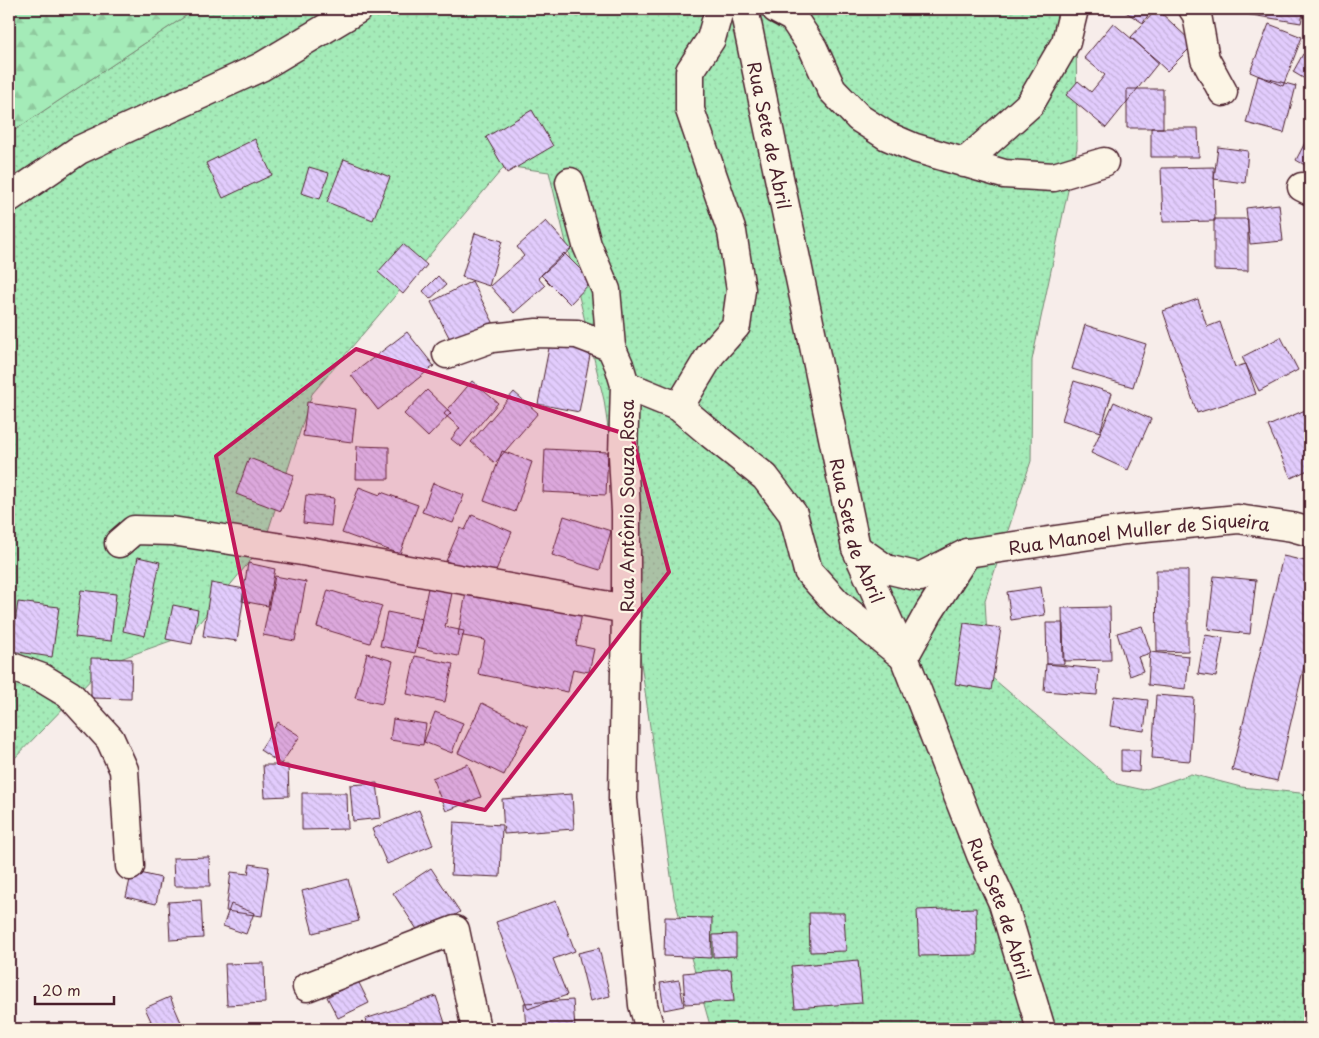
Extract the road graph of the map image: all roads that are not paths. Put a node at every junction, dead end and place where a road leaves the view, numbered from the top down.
1 (358, 9) edge
2 (722, 9) edge
3 (744, 9) edge
4 (776, 9) edge
5 (1074, 9) edge
6 (1193, 9) edge
7 (1223, 92) dead end
8 (1104, 162) dead end
9 (964, 163) junction
10 (570, 182) dead end
11 (9, 198) edge
12 (611, 347) junction
13 (447, 354) dead end
14 (625, 385) junction
15 (680, 407) junction
16 (1310, 532) edge
17 (119, 543) dead end
18 (856, 548) junction
19 (967, 553) junction
20 (626, 609) junction
21 (904, 657) junction
22 (9, 666) edge
23 (130, 866) dead end
24 (307, 987) dead end
25 (476, 1029) edge
26 (650, 1029) edge
27 (1041, 1029) edge

1 - 11 street
2 - 15 street
3 - 18 street, Rua Sete de Abril
4 - 9 street
5 - 9 street
6 - 7 street
8 - 9 street
10 - 12 street
12 - 13 street
12 - 14 street
14 - 15 street, Rua Antônio Souza Rosa
14 - 20 street, Rua Antônio Souza Rosa
15 - 21 street, Rua Antônio Souza Rosa
16 - 19 street, Rua Manoel Muller de Siqueira
17 - 20 street
18 - 19 street, Rua Manoel Muller de Siqueira
18 - 21 street, Rua Sete de Abril
19 - 21 street
20 - 26 street, Rua Antônio Souza Rosa
21 - 27 street, Rua Sete de Abril
22 - 23 street
24 - 25 street

